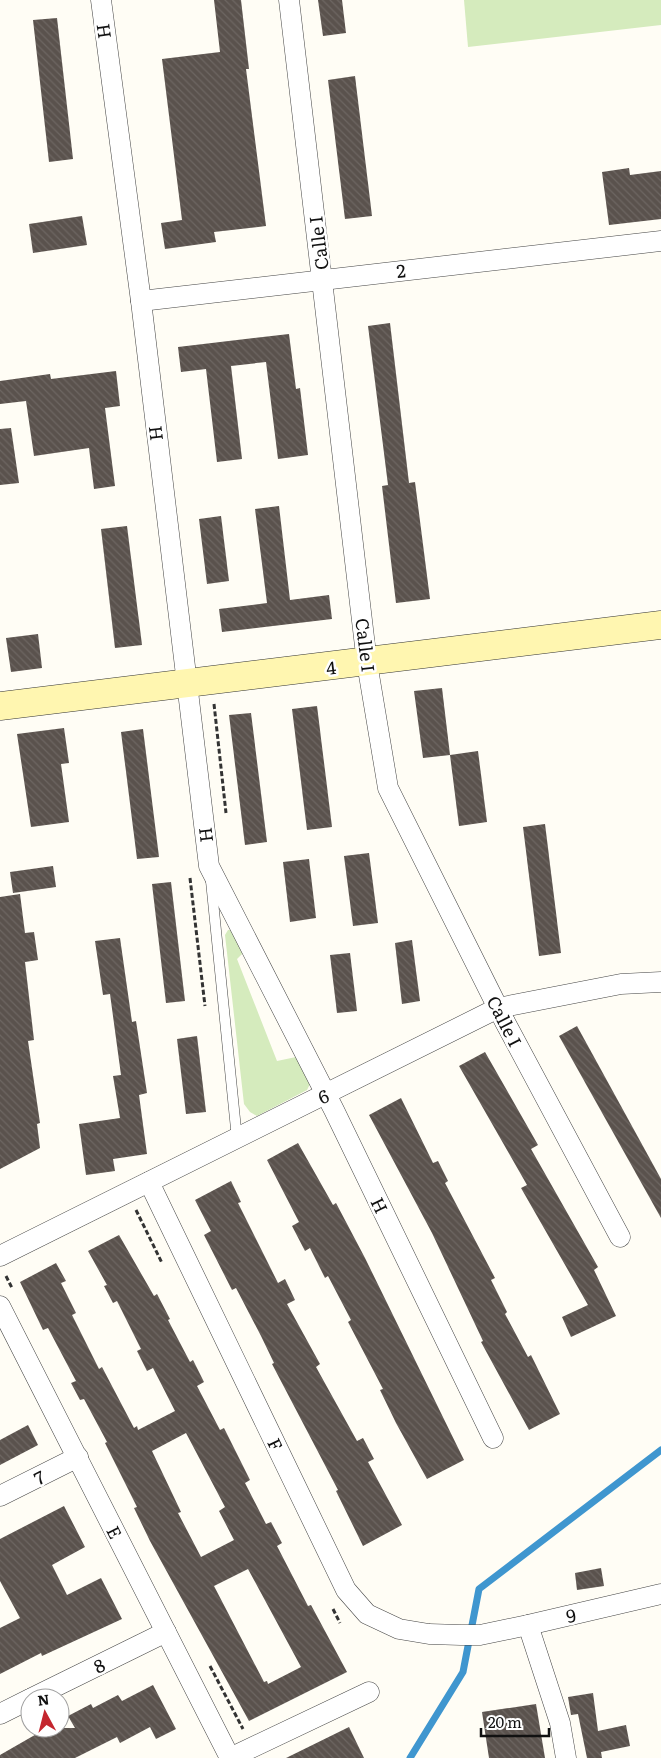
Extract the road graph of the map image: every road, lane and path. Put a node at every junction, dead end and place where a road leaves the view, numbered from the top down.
1 (101, 0) edge
2 (289, 0) edge
3 (661, 242) edge
4 (322, 279) junction
5 (141, 301) junction
6 (661, 625) edge
7 (367, 663) junction
8 (188, 684) junction
9 (214, 701) dead end
10 (0, 706) edge
11 (227, 820) dead end
12 (209, 866) junction
13 (190, 872) dead end
14 (661, 982) edge
15 (498, 1008) junction
16 (205, 1009) dead end
17 (327, 1094) junction
18 (237, 1139) junction
19 (149, 1182) junction
20 (620, 1237) dead end
21 (0, 1256) edge
22 (0, 1306) edge
23 (493, 1438) dead end
24 (78, 1457) junction
25 (0, 1496) edge
26 (661, 1594) edge
27 (528, 1625) junction
28 (166, 1632) junction
29 (470, 1635) joint
30 (53, 1688) edge
31 (370, 1692) dead end
32 (20, 1704) edge
33 (0, 1714) edge
34 (230, 1758) edge
35 (566, 1758) edge

1 - 5 street, H
2 - 4 street, Calle I
3 - 4 street, 2
4 - 5 street, 2
4 - 7 street, Calle I
5 - 8 street, H
6 - 7 street, 4
7 - 8 street, 4
7 - 15 street, Calle I
8 - 10 street, 4
8 - 12 street, H
9 - 11 path
12 - 17 street, H
12 - 18 lane, H
13 - 16 path
14 - 15 street, 6
15 - 17 street, 6
15 - 20 street, Calle I
17 - 18 street, 6
17 - 23 street, H
18 - 19 street, 6
19 - 21 street, 6
19 - 29 street, F
22 - 24 street, E
24 - 25 street, 7
24 - 28 street, E
26 - 27 street, 9
27 - 29 street, 9
27 - 35 street
28 - 30 street, 8
28 - 34 street, E
31 - 34 street
32 - 33 street, 8

